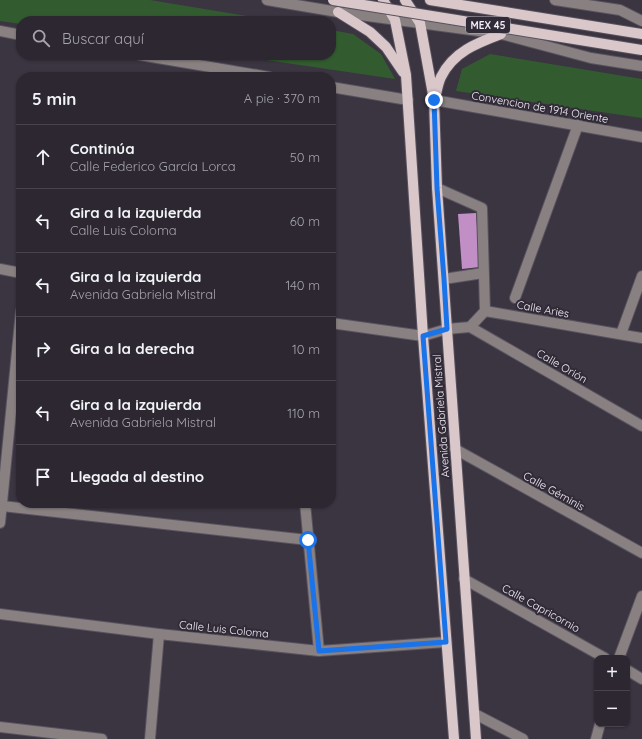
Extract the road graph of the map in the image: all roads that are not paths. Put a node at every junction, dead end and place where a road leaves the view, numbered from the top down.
1 (267, 0) edge
2 (333, 0) edge
3 (383, 0) edge
4 (405, 0) edge
5 (430, 0) edge
6 (555, 0) edge
7 (338, 12) junction
8 (394, 20) junction
9 (642, 21) edge
10 (420, 24) junction
11 (0, 31) edge
12 (16, 34) edge
13 (501, 34) junction
14 (642, 34) edge
15 (642, 50) edge
16 (169, 60) edge
17 (642, 66) edge
18 (240, 72) edge
19 (406, 75) junction
20 (336, 89) edge
21 (408, 100) junction
22 (434, 100) junction
23 (578, 126) junction
24 (642, 137) edge
25 (437, 188) junction
26 (0, 269) edge
27 (16, 272) edge
28 (483, 273) junction
29 (642, 276) edge
30 (444, 279) junction
31 (515, 298) dead end
32 (485, 311) junction
33 (336, 325) edge
34 (470, 328) junction
35 (447, 329) junction
36 (621, 334) junction
37 (423, 336) junction
38 (642, 338) edge
39 (16, 362) edge
40 (642, 426) edge
41 (455, 449) junction
42 (2, 506) junction
43 (16, 508) edge
44 (20, 508) edge
45 (305, 508) edge
46 (0, 523) edge
47 (308, 540) junction
48 (642, 553) edge
49 (464, 579) junction
50 (642, 596) edge
51 (0, 614) edge
52 (159, 634) junction
53 (446, 642) junction
54 (319, 651) junction
55 (600, 655) edge
56 (621, 655) edge
57 (630, 672) edge
58 (642, 678) edge
59 (475, 714) junction
60 (0, 727) edge
61 (599, 727) edge
62 (102, 739) edge
63 (150, 739) edge
64 (454, 739) edge
65 (476, 739) edge
66 (523, 739) edge
67 (596, 739) edge

1 - 7 street
2 - 15 main road, MEX 45, bridge
3 - 8 main road, Avenida Gabriela Mistral
4 - 10 main road, Avenida Gabriela Mistral
5 - 14 main road, MEX 45
6 - 9 street
7 - 8 street
7 - 19 main road
8 - 10 street
8 - 19 main road, Avenida Gabriela Mistral
10 - 13 street
10 - 22 main road, Avenida Gabriela Mistral
11 - 12 street
13 - 17 street
13 - 22 main road
16 - 18 street
19 - 21 main road, Avenida Gabriela Mistral
20 - 21 street
21 - 37 main road, Avenida Gabriela Mistral
22 - 23 street, Convencion de 1914 Oriente
22 - 25 main road, Avenida Gabriela Mistral
23 - 24 street, Convencion de 1914 Oriente
23 - 31 street
25 - 28 street
25 - 30 main road, Avenida Gabriela Mistral
26 - 27 street
28 - 30 street
28 - 32 street
29 - 36 street
30 - 35 main road, Avenida Gabriela Mistral
32 - 34 street
32 - 36 street, Calle Aries
33 - 37 street
34 - 35 street
34 - 40 street, Calle Orión
35 - 37 street
35 - 41 main road, Avenida Gabriela Mistral
36 - 38 street, Calle Aries
37 - 53 main road, Avenida Gabriela Mistral
39 - 42 street
41 - 48 street, Calle Géminis
41 - 49 main road, Avenida Gabriela Mistral
42 - 43 street
42 - 46 street
44 - 47 street
45 - 47 street
47 - 54 street
49 - 55 street, Calle Capricornio
49 - 59 main road, Avenida Gabriela Mistral
50 - 56 street
51 - 52 street, Calle Luis Coloma
52 - 54 street, Calle Luis Coloma
52 - 63 street
53 - 54 street, Calle Luis Coloma
53 - 64 main road, Avenida Gabriela Mistral
57 - 58 street
59 - 65 main road, Avenida Gabriela Mistral
59 - 66 street
60 - 62 street
61 - 67 street

